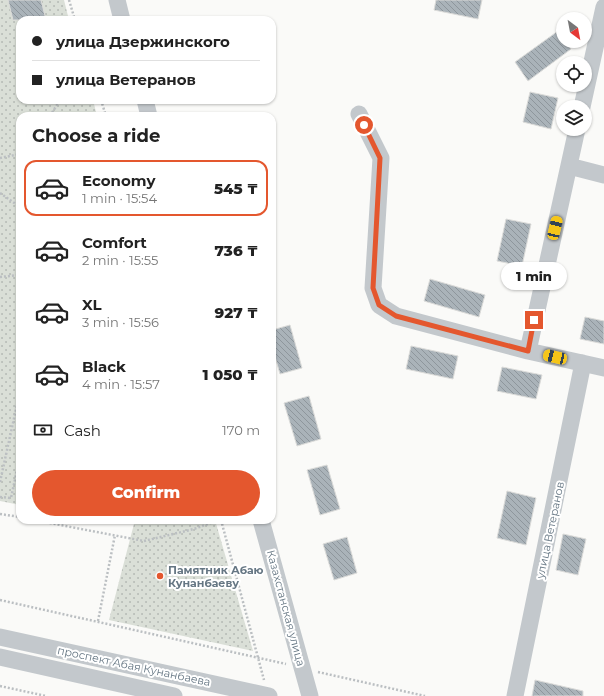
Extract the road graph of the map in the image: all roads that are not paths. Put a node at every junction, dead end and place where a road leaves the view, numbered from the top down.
1 (117, 0) edge
2 (604, 7) edge
3 (121, 16) edge
4 (584, 100) edge
5 (359, 114) dead end
6 (575, 136) edge
7 (569, 166) junction
8 (604, 175) edge
9 (528, 351) junction
10 (583, 363) junction
11 (604, 368) edge
12 (262, 524) edge
13 (0, 637) edge
14 (0, 657) edge
15 (174, 696) edge
16 (268, 696) edge
17 (310, 696) edge
18 (515, 696) edge

1 - 3 street
2 - 4 street
5 - 9 street
6 - 7 street
7 - 8 street
7 - 9 street
9 - 10 street
10 - 11 street
10 - 18 street, улица Ветеранов
12 - 17 street, Казахстанская улица
13 - 16 street, проспект Абая Кунанбаева
14 - 15 street, проспект Абая Кунанбаева

